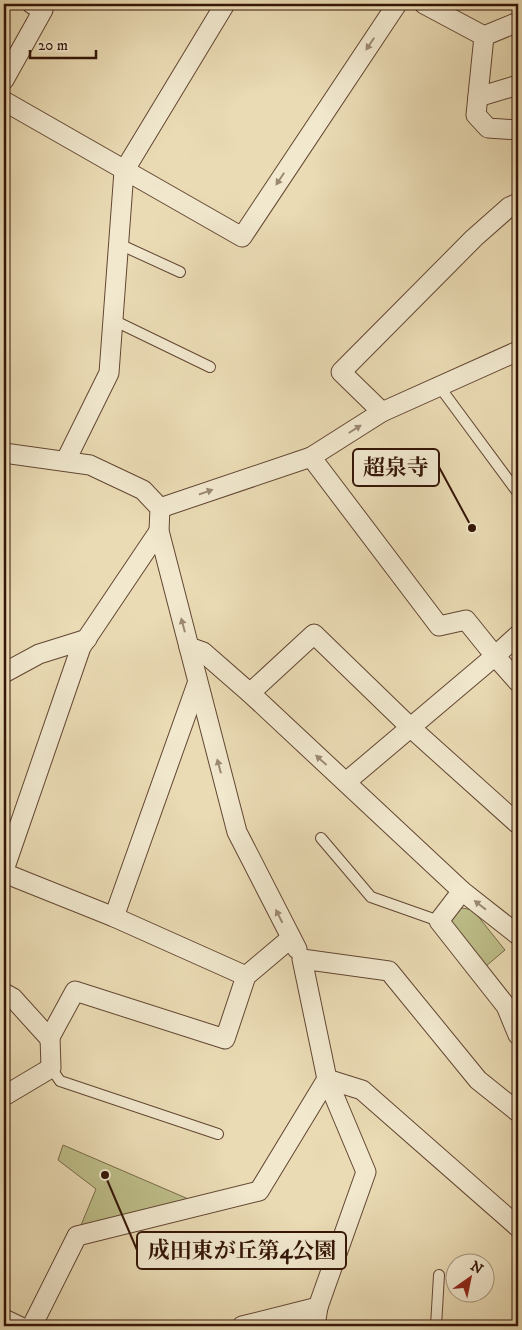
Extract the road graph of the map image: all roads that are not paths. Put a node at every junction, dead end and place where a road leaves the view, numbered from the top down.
1 (225, 4) edge
2 (397, 4) edge
3 (424, 4) edge
4 (41, 6) edge
5 (518, 22) edge
6 (484, 36) junction
7 (4, 80) edge
8 (518, 86) edge
9 (478, 98) junction
10 (4, 101) edge
11 (518, 130) edge
12 (124, 171) junction
13 (518, 203) edge
14 (118, 244) junction
15 (180, 272) dead end
16 (113, 320) junction
17 (518, 351) edge
18 (210, 367) dead end
19 (439, 386) junction
20 (382, 412) junction
21 (4, 453) edge
22 (311, 457) junction
23 (66, 460) junction
24 (518, 493) edge
25 (160, 508) junction
26 (159, 531) junction
27 (518, 635) edge
28 (87, 639) junction
29 (189, 647) junction
30 (495, 656) junction
31 (4, 673) edge
32 (518, 682) edge
33 (197, 684) junction
34 (250, 692) junction
35 (410, 727) junction
36 (346, 782) junction
37 (518, 824) edge
38 (321, 838) dead end
39 (4, 872) edge
40 (462, 891) junction
41 (114, 917) junction
42 (439, 921) junction
43 (518, 935) edge
44 (291, 938) junction
45 (302, 959) junction
46 (246, 976) junction
47 (4, 993) edge
48 (518, 1035) edge
49 (50, 1039) junction
50 (51, 1068) junction
51 (328, 1079) junction
52 (4, 1096) edge
53 (517, 1110) edge
54 (218, 1134) dead end
55 (518, 1227) edge
56 (439, 1275) dead end
57 (318, 1308) junction
58 (4, 1314) edge
59 (30, 1326) edge
60 (242, 1326) edge
61 (315, 1326) edge
62 (436, 1326) edge

1 - 12 street
2 -> 12 street
3 - 6 street
4 - 7 street
5 - 6 street
6 - 9 street
8 - 9 street
9 - 11 street
10 - 12 street
12 - 14 street
13 - 20 street
14 - 15 lane
14 - 16 street
16 - 18 lane
16 - 23 street
17 - 19 street
19 - 20 street
19 - 24 lane
22 -> 20 street
21 - 23 street
25 -> 22 street
22 - 30 street
23 - 25 street
25 - 26 street
26 - 28 street
29 -> 26 street
27 - 30 street
28 - 31 street
28 - 39 street
29 - 33 street
29 - 34 street
30 - 32 street
30 - 35 street
33 - 41 street
44 -> 33 street
34 - 35 street
36 -> 34 street
35 - 36 street
35 - 37 street
36 - 40 street
38 - 42 lane
39 - 41 street
40 - 42 street
43 -> 40 street
41 - 46 street
42 - 48 street
44 - 45 street
44 - 46 street
45 - 51 street
45 - 53 street
46 - 49 street
47 - 49 street
49 - 50 street
50 - 52 street
50 - 54 lane
51 - 55 street
51 - 57 street
51 - 59 street
56 - 62 lane
57 - 60 street
57 - 61 street
58 - 59 lane

